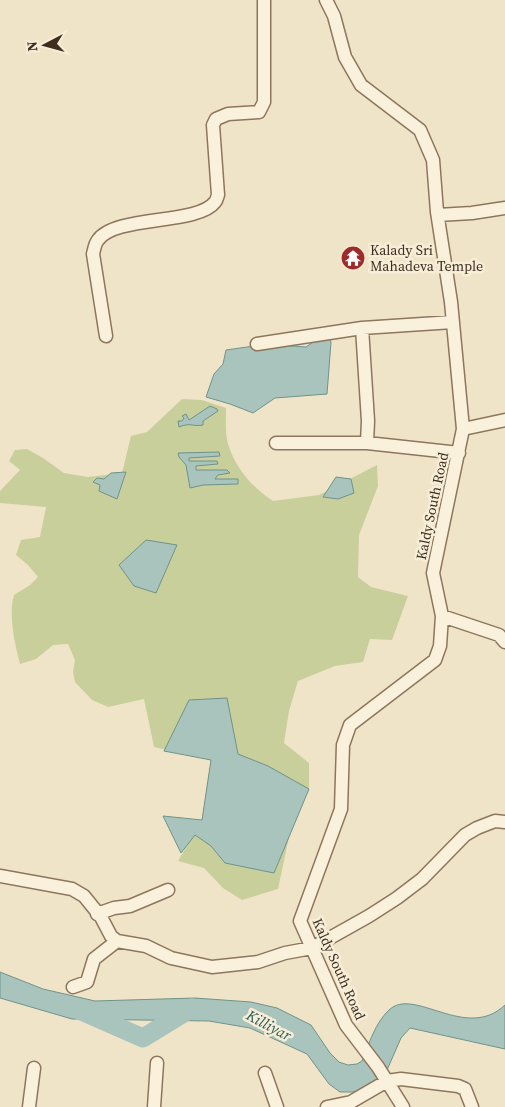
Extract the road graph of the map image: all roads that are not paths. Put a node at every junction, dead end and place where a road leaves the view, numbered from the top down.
1 (264, 0) edge
2 (326, 0) edge
3 (505, 208) edge
4 (438, 215) junction
5 (453, 322) junction
6 (362, 328) junction
7 (106, 336) dead end
8 (257, 344) dead end
9 (505, 420) edge
10 (463, 429) junction
11 (276, 443) dead end
12 (367, 443) junction
13 (459, 453) junction
14 (442, 616) junction
15 (505, 642) edge
16 (505, 822) edge
17 (0, 876) edge
18 (168, 890) dead end
19 (97, 914) junction
20 (117, 941) junction
21 (312, 948) junction
22 (73, 987) dead end
23 (157, 1063) dead end
24 (34, 1068) dead end
25 (265, 1073) dead end
26 (387, 1082) junction
27 (280, 1106) edge
28 (29, 1107) edge
29 (154, 1107) edge
30 (327, 1107) edge
31 (403, 1107) edge
32 (472, 1107) edge

1 - 7 street
2 - 4 street, Kaldy South Road
3 - 4 street
4 - 5 street, Kaldy South Road
5 - 6 street
5 - 10 street, Kaldy South Road
6 - 8 street
6 - 12 street
9 - 10 street
10 - 13 street, Kaldy South Road
11 - 12 street
12 - 13 street
13 - 14 street, Kaldy South Road
14 - 15 street
14 - 21 street, Kaldy South Road
16 - 21 street
17 - 19 street
18 - 19 street
19 - 20 street
20 - 21 street
20 - 22 street
21 - 26 street, Kaldy South Road
23 - 29 street
24 - 28 street
25 - 27 street
26 - 30 street
26 - 31 street, Kaldy South Road
26 - 32 street

